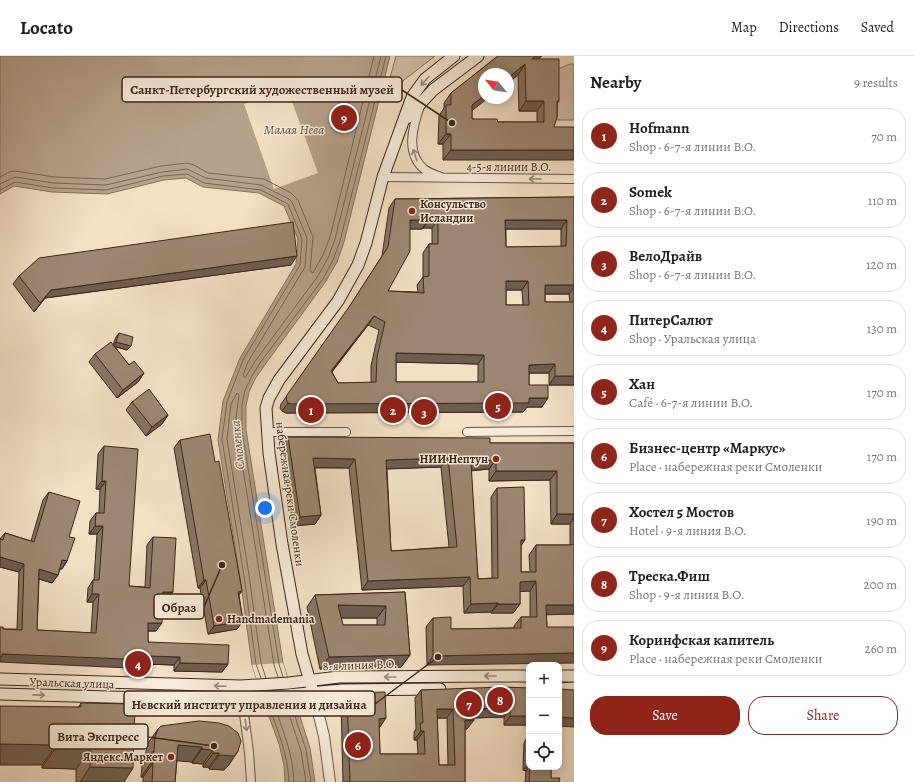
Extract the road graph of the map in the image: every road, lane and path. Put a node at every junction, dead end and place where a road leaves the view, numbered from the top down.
1 (454, 56) edge
2 (478, 56) edge
3 (422, 101) junction
4 (404, 122) junction
5 (383, 177) junction
6 (444, 178) junction
7 (574, 179) edge
8 (574, 431) edge
9 (267, 432) junction
10 (346, 432) dead end
11 (467, 432) dead end
12 (526, 676) edge
13 (562, 676) edge
14 (574, 676) edge
15 (0, 679) edge
16 (310, 680) junction
17 (289, 683) joint
18 (562, 688) edge
19 (574, 688) edge
20 (453, 689) edge
21 (313, 692) junction
22 (0, 694) edge
23 (242, 699) junction
24 (250, 782) edge
25 (330, 782) edge

1 -> 4 main road
2 - 3 main road
3 - 4 main road
6 -> 3 street, 4-5-я линии В.О.
4 - 5 main road, набережная реки Смоленки
5 - 6 street, 4-5-я линии В.О.
5 - 9 main road, набережная реки Смоленки
7 -> 6 street, 4-5-я линии В.О.
8 - 11 street
9 - 10 street
9 - 16 main road, набережная реки Смоленки
12 -> 16 main road, 8-я линия В.О.
13 - 14 main road
17 -> 15 main road, Уральская улица
16 - 17 main road, 8-я линия В.О.
16 - 21 main road, набережная реки Смоленки
18 - 19 main road
20 - 21 main road, Уральская улица
21 - 23 main road, Уральская улица
21 - 25 street, набережная реки Смоленки
22 -> 23 main road, Уральская улица
23 -> 24 street

